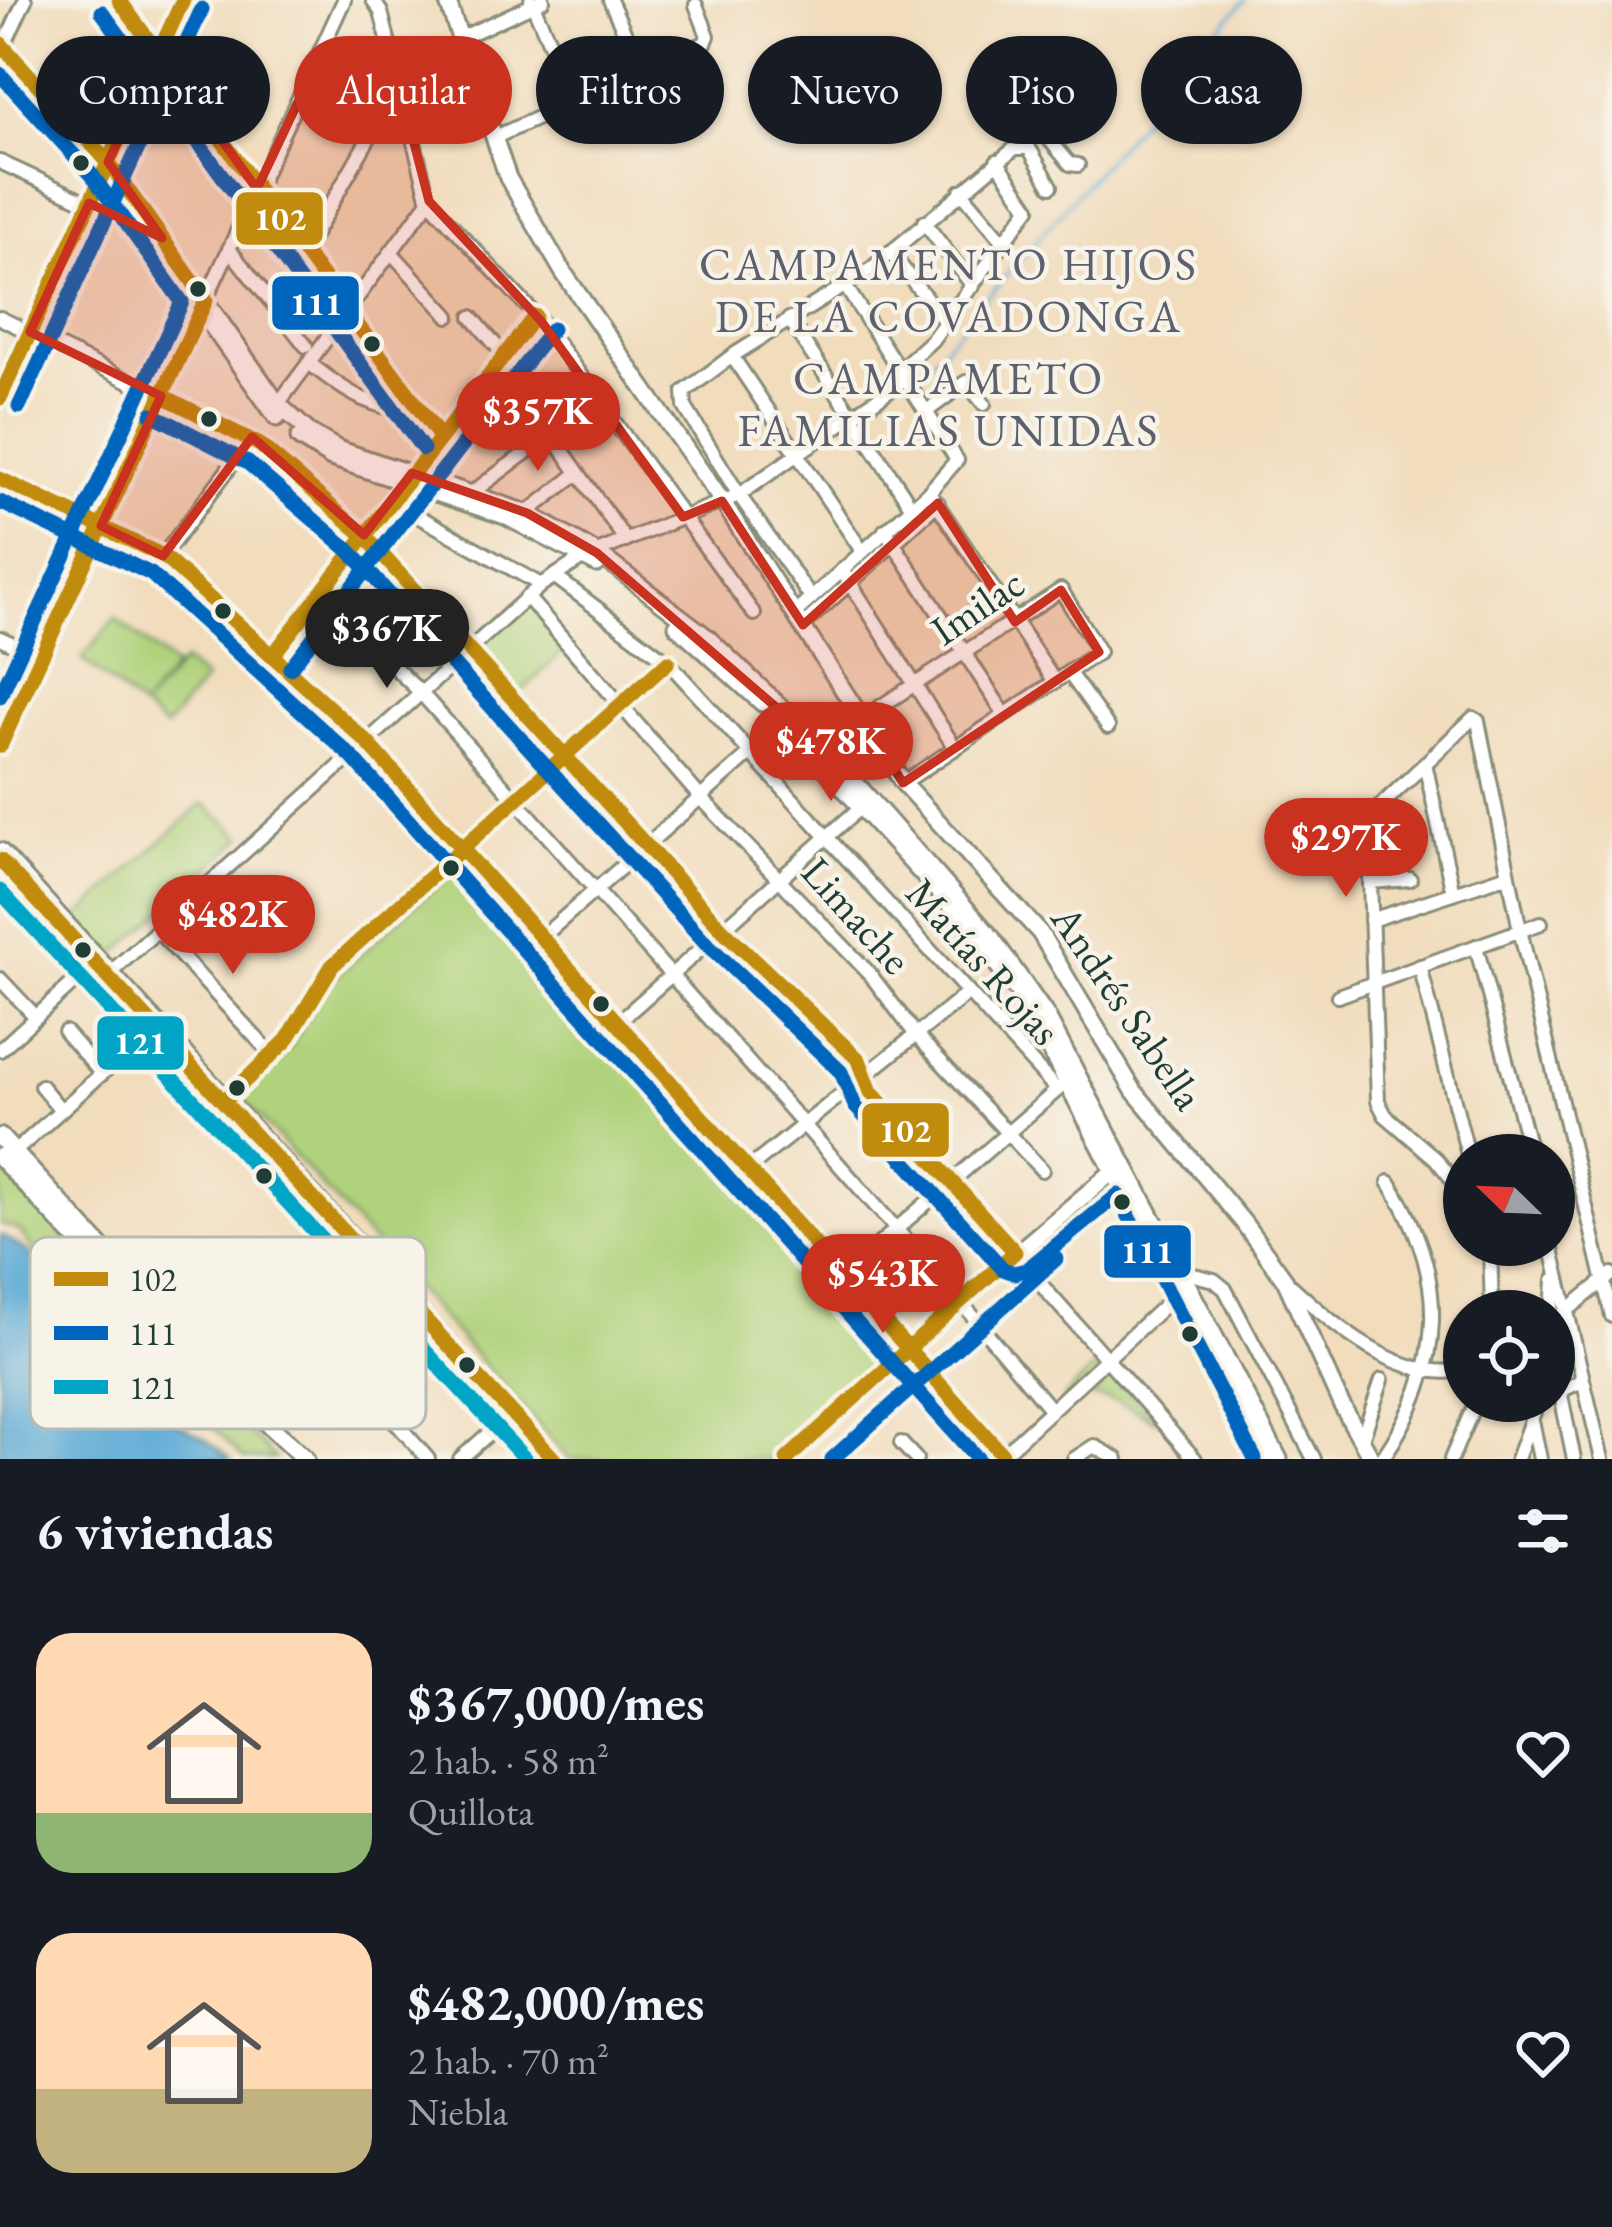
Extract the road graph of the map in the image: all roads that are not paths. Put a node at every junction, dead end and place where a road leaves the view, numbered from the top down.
1 (25, 0) edge
2 (119, 0) edge
3 (183, 0) edge
4 (344, 0) edge
5 (373, 0) edge
6 (447, 0) edge
7 (610, 0) edge
8 (536, 2) edge
9 (696, 5) dead end
10 (145, 36) edge
11 (166, 36) edge
12 (328, 36) edge
13 (386, 36) edge
14 (463, 36) edge
15 (465, 36) edge
16 (550, 36) edge
17 (626, 36) edge
18 (708, 36) edge
19 (1, 51) edge
20 (294, 111) edge
21 (116, 144) edge
22 (224, 144) edge
23 (363, 144) edge
24 (414, 144) edge
25 (496, 144) edge
26 (1019, 146) junction
27 (998, 161) junction
28 (0, 162) edge
29 (1078, 165) dead end
30 (105, 169) junction
31 (1052, 186) dead end
32 (257, 189) junction
33 (961, 191) junction
34 (429, 201) junction
35 (89, 203) junction
36 (924, 222) junction
37 (143, 229) junction
38 (1004, 242) junction
39 (229, 250) junction
40 (304, 252) junction
41 (392, 252) junction
42 (890, 252) junction
43 (844, 284) junction
44 (973, 286) junction
45 (203, 305) junction
46 (347, 311) junction
47 (449, 316) dead end
48 (472, 316) dead end
49 (535, 316) junction
50 (0, 318) edge
51 (789, 319) junction
52 (945, 322) junction
53 (30, 332) junction
54 (306, 346) dead end
55 (732, 356) junction
56 (502, 358) junction
57 (309, 363) junction
58 (902, 375) junction
59 (161, 395) junction
60 (0, 398) edge
61 (278, 404) junction
62 (984, 404) dead end
63 (927, 411) junction
64 (425, 416) junction
65 (853, 418) junction
66 (551, 434) junction
67 (440, 437) junction
68 (250, 439) junction
69 (798, 455) junction
70 (578, 473) junction
71 (408, 478) junction
72 (0, 479) edge
73 (473, 492) junction
74 (731, 498) junction
75 (933, 498) junction
76 (391, 500) junction
77 (911, 506) junction
78 (527, 513) junction
79 (683, 517) junction
80 (101, 526) junction
81 (885, 530) junction
82 (364, 535) junction
83 (626, 541) junction
84 (895, 543) junction
85 (862, 551) junction
86 (590, 555) junction
87 (164, 556) junction
88 (842, 570) junction
89 (554, 576) junction
90 (851, 583) junction
91 (541, 585) junction
92 (318, 593) junction
93 (527, 597) junction
94 (811, 598) junction
95 (754, 614) dead end
96 (799, 619) junction
97 (1016, 622) junction
98 (0, 638) edge
99 (470, 648) junction
100 (965, 654) junction
101 (273, 655) junction
102 (43, 658) junction
103 (668, 662) junction
104 (1069, 673) junction
105 (1055, 682) junction
106 (915, 687) junction
107 (421, 693) junction
108 (621, 706) junction
109 (1005, 715) junction
110 (7, 716) edge
111 (862, 718) junction
112 (784, 724) junction
113 (1108, 727) dead end
114 (367, 742) junction
115 (813, 745) junction
116 (0, 746) edge
117 (955, 748) junction
118 (752, 752) junction
119 (568, 755) junction
120 (1425, 763) junction
121 (903, 783) junction
122 (701, 798) junction
123 (518, 801) junction
124 (861, 808) junction
125 (828, 837) junction
126 (646, 846) junction
127 (462, 850) junction
128 (0, 851) edge
129 (0, 860) edge
130 (1508, 875) junction
131 (780, 879) junction
132 (1410, 879) dead end
133 (1370, 881) junction
134 (596, 890) junction
135 (1453, 893) junction
136 (1371, 920) junction
137 (1540, 922) dead end
138 (722, 930) junction
139 (1520, 930) junction
140 (158, 931) junction
141 (541, 938) junction
142 (1476, 946) junction
143 (93, 957) junction
144 (1420, 966) junction
145 (109, 974) junction
146 (672, 975) junction
147 (0, 979) edge
148 (1372, 983) junction
149 (967, 994) junction
150 (1338, 996) dead end
151 (35, 1017) junction
152 (616, 1024) junction
153 (156, 1025) junction
154 (65, 1032) dead end
155 (916, 1035) junction
156 (0, 1050) edge
157 (272, 1055) junction
158 (102, 1074) junction
159 (866, 1075) junction
160 (41, 1086) dead end
161 (1062, 1086) junction
162 (224, 1101) junction
163 (61, 1110) junction
164 (804, 1124) junction
165 (1006, 1134) junction
166 (1463, 1134) edge
167 (1525, 1134) edge
168 (0, 1137) edge
169 (5, 1155) edge
170 (1443, 1168) edge
171 (747, 1170) junction
172 (1042, 1170) dead end
173 (1121, 1171) junction
174 (951, 1182) junction
175 (1389, 1182) dead end
176 (896, 1229) junction
177 (82, 1237) edge
178 (350, 1237) edge
179 (1019, 1256) junction
180 (1182, 1272) junction
181 (842, 1276) junction
182 (1608, 1279) edge
183 (1285, 1280) junction
184 (1179, 1292) junction
185 (1575, 1301) edge
186 (963, 1305) junction
187 (1612, 1316) edge
188 (426, 1320) edge
189 (910, 1352) junction
190 (1106, 1356) junction
191 (1575, 1360) edge
192 (1425, 1370) junction
193 (1443, 1370) edge
194 (1382, 1380) dead end
195 (1582, 1381) junction
196 (1050, 1409) junction
197 (512, 1413) junction
198 (1467, 1422) edge
199 (1532, 1423) joint
200 (261, 1429) edge
201 (270, 1429) edge
202 (402, 1429) edge
203 (1361, 1442) junction
204 (901, 1443) dead end
205 (1000, 1457) edge
206 (289, 1459) edge
207 (305, 1459) edge
208 (428, 1459) edge
209 (460, 1459) edge
210 (554, 1459) edge
211 (787, 1459) edge
212 (800, 1459) edge
213 (916, 1459) edge
214 (1074, 1459) edge
215 (1117, 1459) edge
216 (1195, 1459) edge
217 (1264, 1459) edge
218 (1279, 1459) edge
219 (1314, 1459) edge
220 (1372, 1459) edge
221 (1382, 1459) edge
222 (1451, 1459) edge
223 (1517, 1459) edge
224 (1540, 1459) edge
225 (1574, 1459) edge
226 (1602, 1459) edge

1 - 19 street
2 - 10 street
3 - 11 street
4 - 12 street
5 - 13 street
6 - 14 main road, Andrés Sabella
7 - 17 street
8 - 15 street
8 - 16 street
9 - 18 street
19 - 30 main road
20 - 32 street
21 - 30 street
22 - 32 street
23 - 40 street
24 - 34 street
25 - 74 main road, Andrés Sabella
26 - 27 street
26 - 29 street
26 - 31 street
27 - 33 street
27 - 38 street
28 - 35 street
30 - 35 street
30 - 37 main road
30 - 45 main road
32 - 39 street
32 - 40 street
33 - 36 street
33 - 38 street
34 - 41 street
34 - 49 street
35 - 37 street
35 - 53 street
36 - 42 street
36 - 44 street
37 - 45 main road
38 - 44 street
39 - 45 street
39 - 54 street
40 - 46 street
41 - 46 street
41 - 47 street
42 - 43 street
42 - 52 street
43 - 51 street
43 - 58 street
44 - 52 street
45 - 59 street
45 - 61 main road
45 - 71 main road
46 - 57 street
46 - 64 street
48 - 56 street
49 - 56 street
49 - 79 street
50 - 53 street
51 - 55 street
51 - 65 street
52 - 58 street
53 - 59 street
53 - 60 street
55 - 69 street
55 - 74 street
56 - 66 street
56 - 67 street
57 - 61 street
57 - 64 street
58 - 63 street
58 - 65 street
59 - 68 street
59 - 80 street
61 - 71 main road
62 - 63 street
63 - 75 street
64 - 67 street
65 - 69 street
65 - 77 street
66 - 70 street
66 - 73 street
67 - 71 street
68 - 82 street
68 - 87 street
69 - 74 street
69 - 85 street
70 - 78 street
70 - 83 street
71 - 73 main road
71 - 76 street
71 - 86 main road
72 - 80 street
73 - 78 main road
74 - 79 street
74 - 94 street
74 - 96 main road, Andrés Sabella
75 - 77 street
75 - 84 street
75 - 97 street
76 - 82 street
76 - 91 street
77 - 81 street
78 - 86 main road
79 - 83 street
79 - 95 street
80 - 87 street
80 - 102 street
81 - 84 street
81 - 85 street
82 - 92 street
82 - 99 street
83 - 86 street
84 - 90 street
84 - 100 street
85 - 88 street
86 - 89 street
86 - 112 main road
86 - 115 main road
87 - 101 street
88 - 90 street
88 - 94 street
89 - 91 street
89 - 103 street, Matías Rojas
90 - 96 street
90 - 106 street
91 - 93 street
92 - 101 street
92 - 107 street
93 - 99 street
93 - 108 street, Limache
94 - 96 street
96 - 111 main road, Andrés Sabella
97 - 100 street, Imilac
97 - 104 street, Imilac
97 - 105 street
98 - 102 street
99 - 107 street
99 - 119 street
100 - 106 street, Imilac
100 - 109 street
101 - 114 street
102 - 110 street
103 - 108 street
103 - 118 street, Matías Rojas
104 - 105 street
104 - 113 street
105 - 109 street
106 - 111 street, Imilac
106 - 117 street
107 - 114 street
107 - 123 street
108 - 119 street
108 - 122 street, Limache
109 - 117 street
110 - 116 street
111 - 115 street, Imilac
111 - 121 main road, Andrés Sabella
112 - 115 main road
112 - 118 street
114 - 127 street
114 - 140 street
115 - 124 main road
115 - 173 main road
117 - 121 street
118 - 122 street
118 - 125 street, Matías Rojas
119 - 123 street
119 - 126 street
120 - 130 street
120 - 133 street
120 - 135 street
121 - 183 main road, Andrés Sabella
122 - 126 street
122 - 131 street, Limache
123 - 127 street
123 - 134 street
124 - 125 street
124 - 161 main road
125 - 131 street
125 - 149 street, Matías Rojas
126 - 134 street
126 - 138 street
127 - 141 street
127 - 157 street
128 - 143 main road
129 - 143 main road
130 - 135 street
130 - 139 street
131 - 138 street
131 - 155 street, Limache
132 - 133 street
133 - 136 street
134 - 141 street
134 - 146 street
135 - 136 street
136 - 148 street
137 - 139 street
138 - 146 street
138 - 159 street
139 - 142 street
139 - 182 street
140 - 145 street
140 - 157 street
141 - 152 street
142 - 144 street
142 - 167 street
143 - 145 main road
143 - 151 street
144 - 148 street
144 - 166 street
145 - 153 main road
146 - 152 street
146 - 164 street
147 - 151 street
148 - 150 street
148 - 170 street
149 - 155 street
149 - 161 street, Matías Rojas
151 - 156 street
152 - 171 street
153 - 158 street
153 - 162 main road
154 - 158 street
155 - 159 street
155 - 165 street, Limache
157 - 162 street
158 - 163 street
159 - 164 street
159 - 174 street
160 - 163 street
161 - 165 street
161 - 173 main road
162 - 178 main road
163 - 169 street
164 - 171 street
164 - 176 street
165 - 172 street, Limache
165 - 174 street
168 - 169 highway
169 - 177 highway
171 - 181 street
173 - 179 main road
173 - 180 main road
173 - 184 main road
174 - 176 street
174 - 179 street
175 - 192 street
176 - 181 street
176 - 186 street
179 - 186 main road
179 - 190 street
180 - 218 main road
180 - 219 street
181 - 189 street
182 - 185 street
182 - 187 street
183 - 192 street
183 - 203 main road, Andrés Sabella
184 - 190 street
184 - 217 main road
186 - 189 main road
186 - 196 street
188 - 197 main road
189 - 205 street
189 - 211 main road
189 - 212 main road
190 - 196 street
190 - 216 street
191 - 195 street
192 - 193 street
192 - 221 street
194 - 203 street
195 - 225 street
195 - 226 street
196 - 205 street
197 - 209 street
197 - 210 main road
198 - 222 street
199 - 223 street
199 - 224 street
200 - 206 highway
201 - 207 highway
202 - 208 street
203 - 220 main road, Andrés Sabella
204 - 213 street
214 - 215 street

